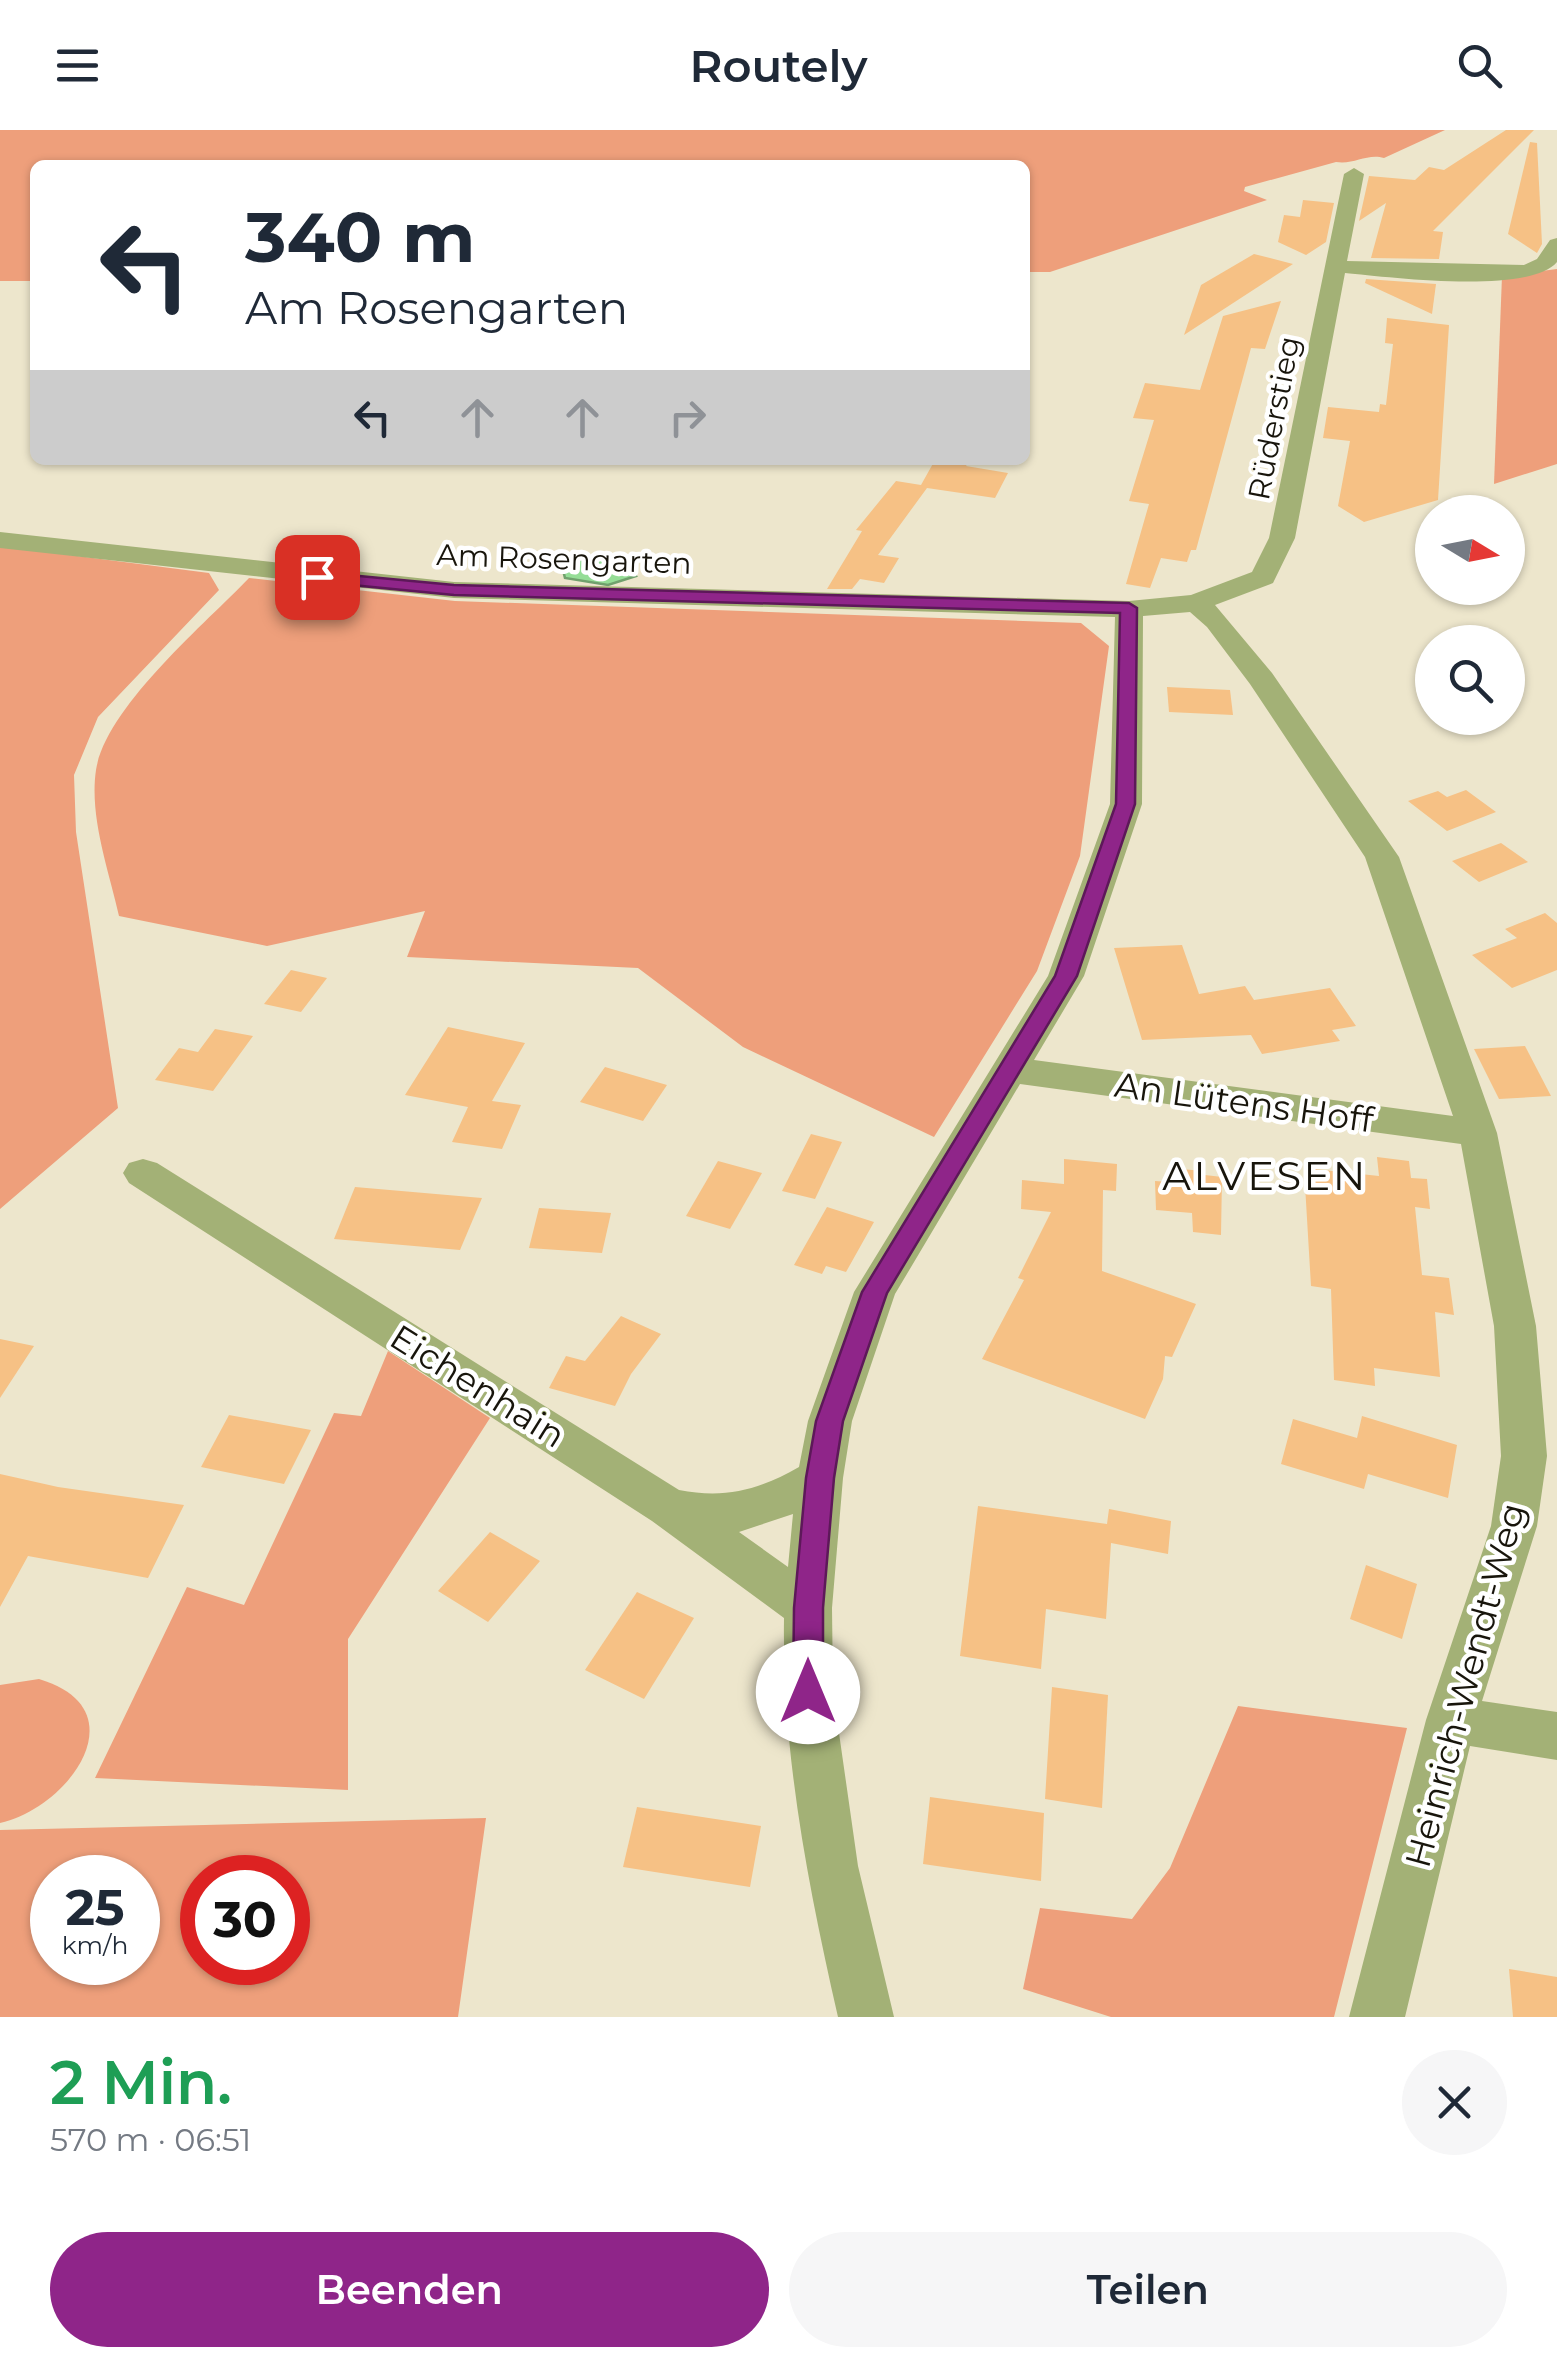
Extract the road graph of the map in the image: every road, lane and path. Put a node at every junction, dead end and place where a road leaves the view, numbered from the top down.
1 (1354, 174) dead end
2 (1557, 244) edge
3 (1333, 266) junction
4 (0, 540) edge
5 (1196, 602) junction
6 (1129, 608) junction
7 (1010, 1070) junction
8 (1478, 1133) junction
9 (143, 1173) dead end
10 (820, 1478) junction
11 (668, 1507) junction
12 (808, 1608) junction
13 (1451, 1720) junction
14 (1557, 1736) edge
15 (866, 2017) edge
16 (1377, 2017) edge

1 - 3 street, Rüderstieg
2 - 3 street
3 - 5 street, Rüderstieg
4 - 6 street, Am Rosengarten
5 - 6 street, Am Rosengarten
5 - 8 street, Heinrich-Wendt-Weg
6 - 7 street
7 - 8 street, An Lütens Hoff
7 - 10 street
8 - 13 street, Heinrich-Wendt-Weg
9 - 11 street, Eichenhain
10 - 11 street
10 - 12 street
11 - 12 street, Eichenhain
12 - 15 street
13 - 14 street
13 - 16 street, Heinrich-Wendt-Weg

